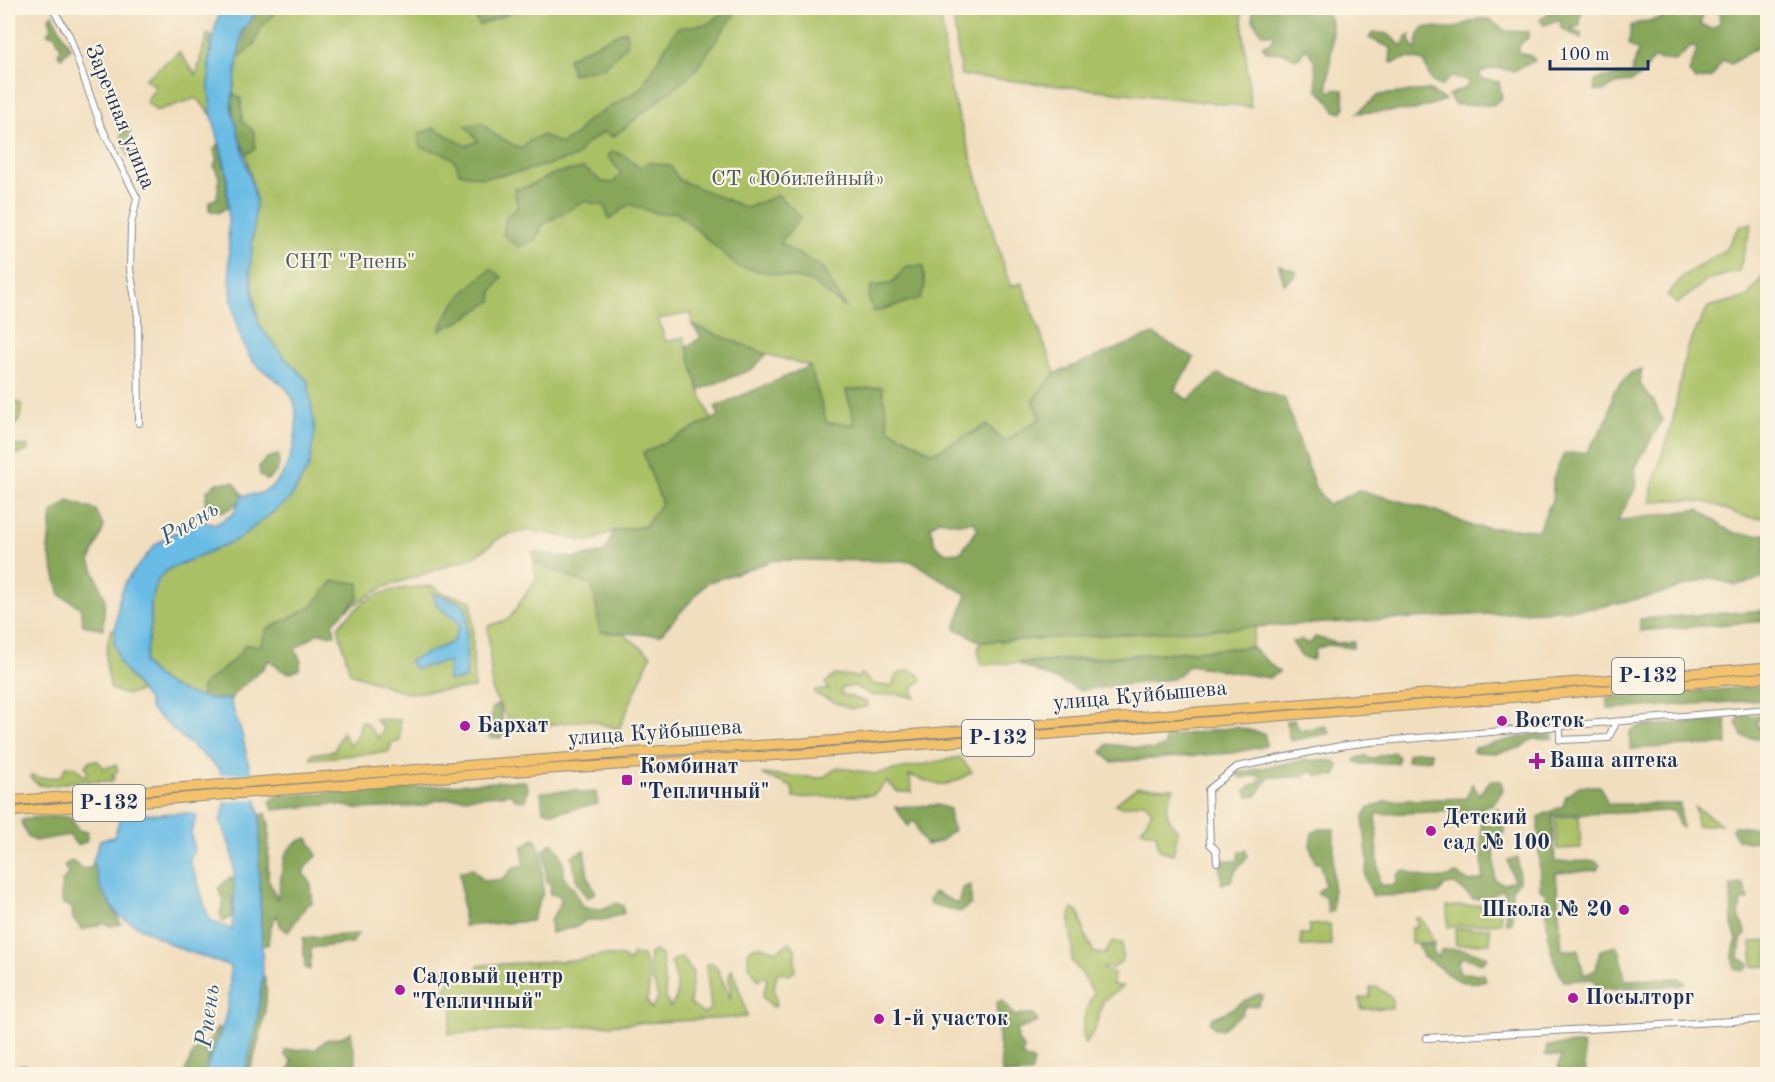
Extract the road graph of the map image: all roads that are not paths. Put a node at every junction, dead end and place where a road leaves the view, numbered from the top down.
1 (52, 8) edge
2 (139, 423) dead end
3 (1767, 667) edge
4 (1767, 676) edge
5 (1767, 709) edge
6 (1616, 723) junction
7 (1560, 726) junction
8 (264, 786) junction
9 (210, 790) junction
10 (8, 801) edge
11 (8, 812) edge
12 (1217, 862) dead end
13 (1767, 1019) edge
14 (1427, 1038) dead end

1 - 2 street, Заречная улица
3 - 8 highway, улица Куйбышева / Р-132
4 - 8 highway, улица Куйбышева / Р-132
5 - 6 street
6 - 7 street
6 - 7 street
7 - 12 street
8 - 9 highway, Р-132
9 - 10 highway, Р-132
9 - 11 highway, Р-132
13 - 14 street

